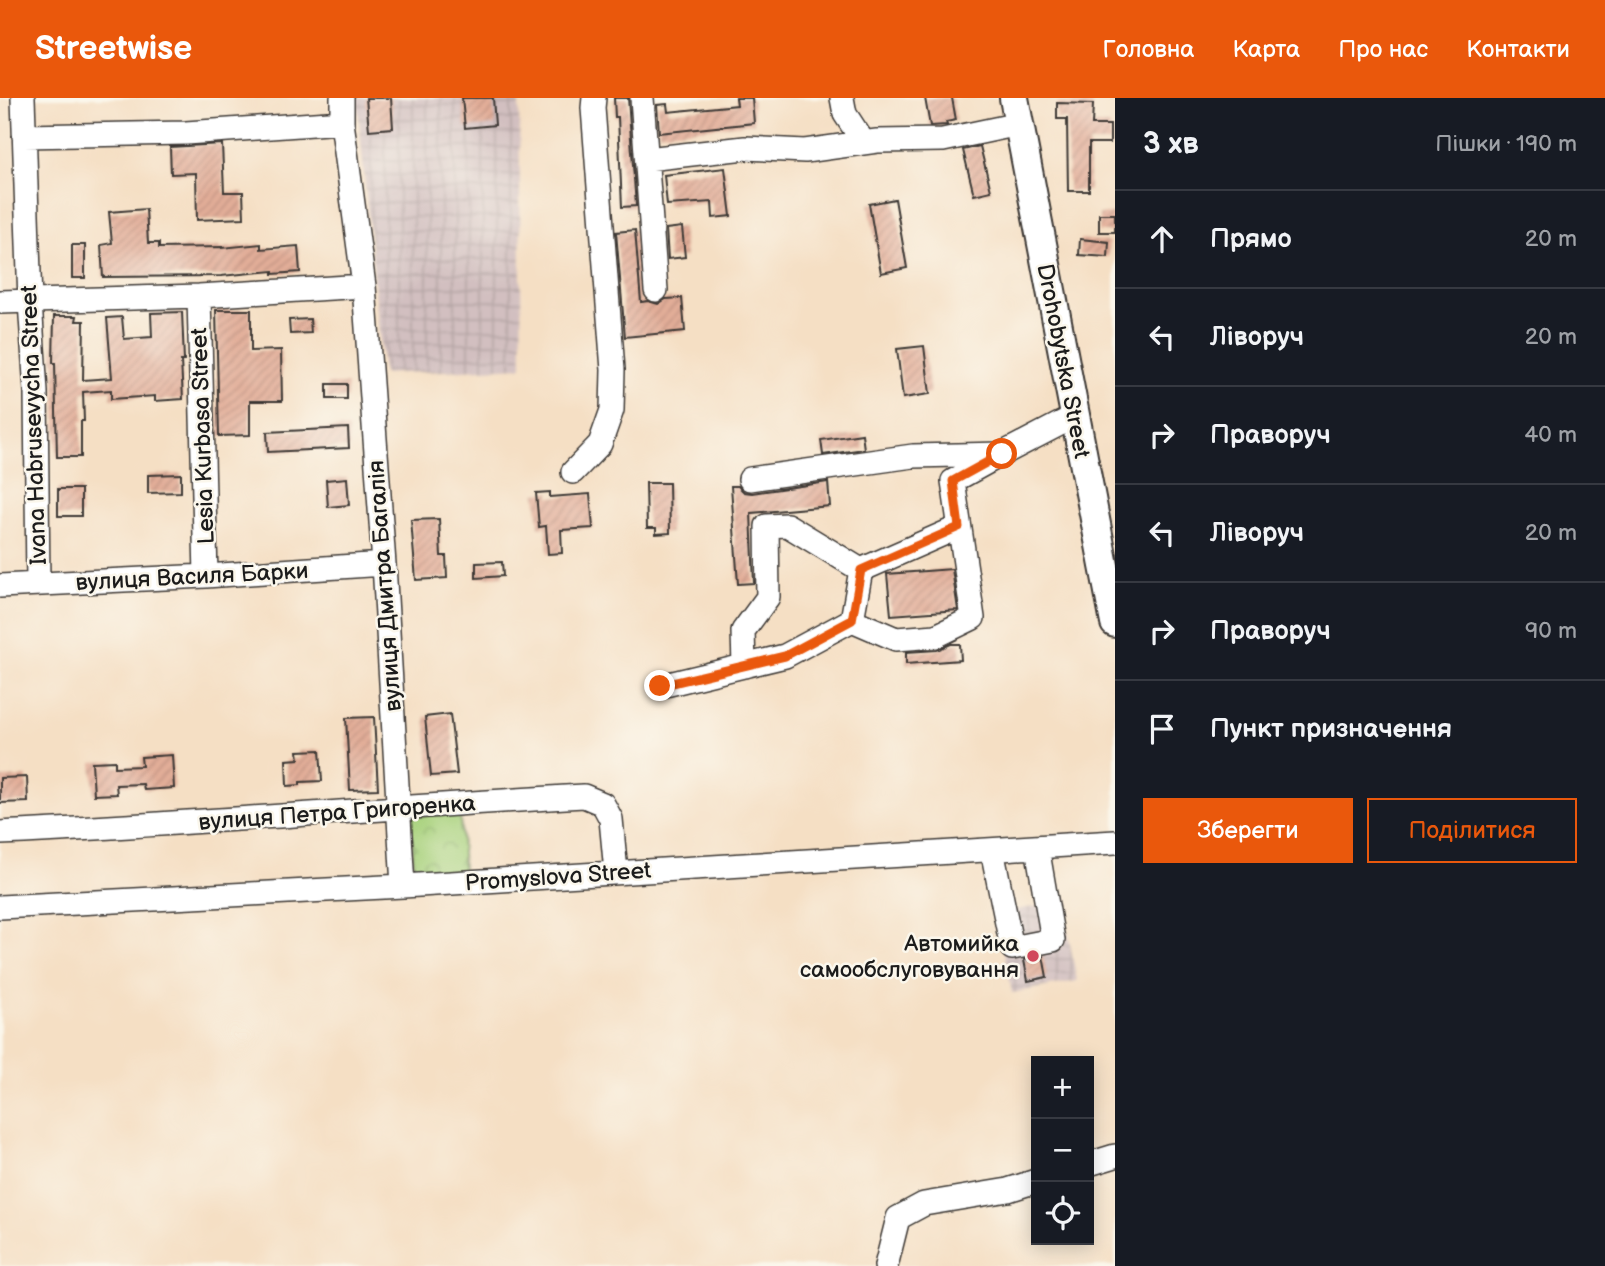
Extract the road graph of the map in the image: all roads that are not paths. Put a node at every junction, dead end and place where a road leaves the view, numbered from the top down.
1 (23, 98) edge
2 (342, 98) edge
3 (594, 98) edge
4 (642, 98) edge
5 (842, 98) edge
6 (1016, 111) edge
7 (342, 122) junction
8 (24, 136) junction
9 (864, 143) junction
10 (646, 159) junction
11 (364, 286) junction
12 (656, 290) dead end
13 (199, 296) junction
14 (0, 302) edge
15 (30, 302) junction
16 (1075, 416) junction
17 (1002, 454) junction
18 (573, 472) dead end
19 (750, 479) dead end
20 (959, 527) junction
21 (384, 564) junction
22 (861, 570) junction
23 (206, 576) junction
24 (38, 584) junction
25 (0, 586) edge
26 (852, 620) junction
27 (1115, 623) edge
28 (744, 666) junction
29 (660, 686) dead end
30 (398, 807) junction
31 (0, 833) edge
32 (1115, 842) edge
33 (1037, 847) junction
34 (992, 850) junction
35 (616, 872) junction
36 (403, 886) junction
37 (0, 907) edge
38 (1115, 1156) edge
39 (1094, 1162) edge
40 (1033, 1182) edge
41 (886, 1266) edge

1 - 8 street, Ivana Habrusevycha Street
2 - 7 street, вулиця Дмитра Багалія
3 - 18 street
4 - 10 street
5 - 9 street
6 - 9 street
6 - 16 main road, Drohobytska Street
7 - 8 street
7 - 11 street, вулиця Дмитра Багалія
8 - 15 street, Ivana Habrusevycha Street
9 - 10 street
10 - 12 street
11 - 13 street
11 - 21 street, вулиця Дмитра Багалія
13 - 15 street
13 - 23 street, Lesia Kurbasa Street
14 - 15 street
15 - 24 street, Ivana Habrusevycha Street
16 - 17 street
16 - 27 main road, Drohobytska Street
17 - 19 street
17 - 20 street
20 - 22 street
20 - 26 street
21 - 23 street, вулиця Василя Барки
21 - 30 street, вулиця Дмитра Багалія
22 - 26 street
22 - 28 street
23 - 24 street, вулиця Василя Барки
24 - 25 street, вулиця Василя Барки
26 - 28 street
28 - 29 street
30 - 31 street, вулиця Петра Григоренка
30 - 35 street, вулиця Петра Григоренка
30 - 36 street, вулиця Дмитра Багалія
32 - 33 street, Promyslova Street
33 - 34 street, Promyslova Street
33 - 34 street
34 - 35 street, Promyslova Street
35 - 36 street, Promyslova Street
36 - 37 street, Promyslova Street
38 - 39 street
40 - 41 street

